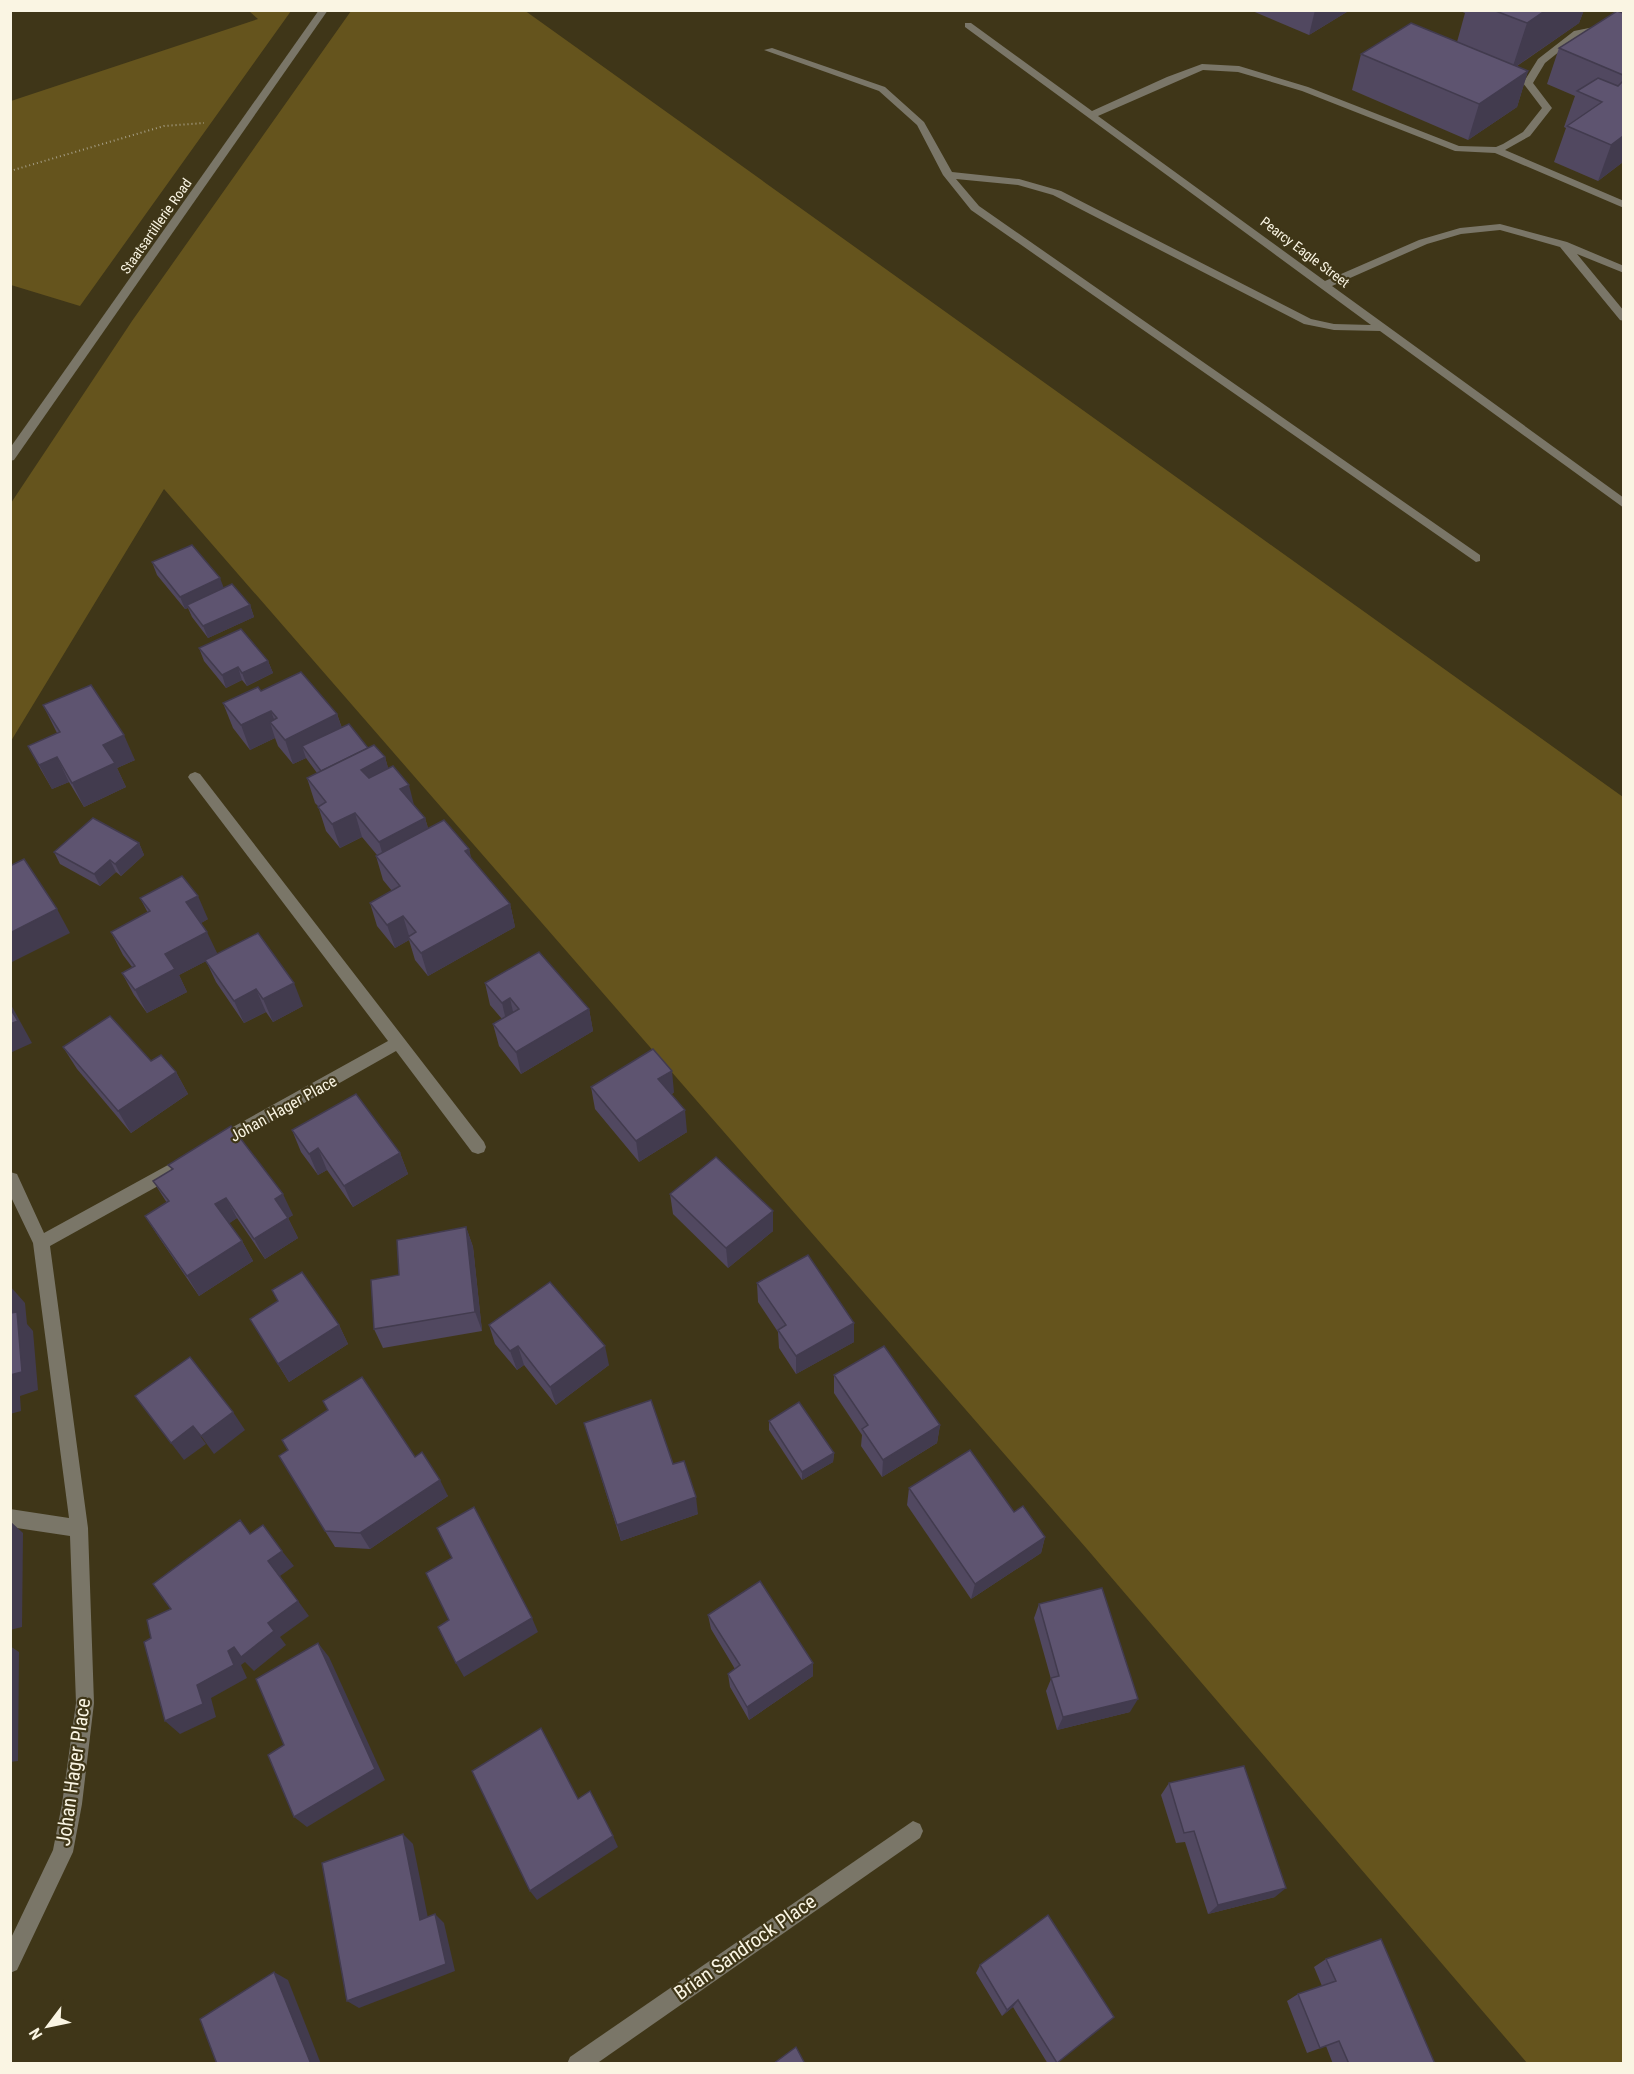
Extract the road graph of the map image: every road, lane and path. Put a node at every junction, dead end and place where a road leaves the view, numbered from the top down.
1 (324, 10) edge
2 (1623, 24) edge
3 (968, 25) dead end
4 (770, 50) dead end
5 (1092, 115) junction
6 (244, 125) junction
7 (1497, 150) junction
8 (10, 171) edge
9 (948, 175) junction
10 (1623, 205) edge
11 (1563, 244) junction
12 (1623, 270) edge
13 (1325, 285) junction
14 (1618, 303) edge
15 (1623, 318) edge
16 (1380, 328) junction
17 (10, 457) edge
18 (1623, 504) edge
19 (1476, 558) dead end
20 (195, 777) dead end
21 (398, 1043) junction
22 (478, 1147) dead end
23 (12, 1179) edge
24 (41, 1243) junction
25 (10, 1518) edge
26 (79, 1528) junction
27 (913, 1831) dead end
28 (16, 1936) edge
29 (10, 1963) edge
30 (577, 2064) edge

1 - 6 street, Staatsartillerie Road
2 - 7 street
3 - 5 street, Pearcy Eagle Street
4 - 9 street
5 - 7 street
5 - 13 street, Pearcy Eagle Street
6 - 8 path
6 - 17 street, Staatsartillerie Road
7 - 10 street
9 - 16 street
9 - 19 street
11 - 12 street
11 - 13 street
11 - 14 street
13 - 16 street, Pearcy Eagle Street
14 - 15 street
16 - 18 street, Pearcy Eagle Street
20 - 21 street
21 - 22 street
21 - 24 street, Johan Hager Place
23 - 24 street, Johan Hager Place
24 - 26 street, Johan Hager Place
25 - 26 street
26 - 28 street, Johan Hager Place
27 - 30 street, Brian Sandrock Place
28 - 29 street, Johan Hager Place

